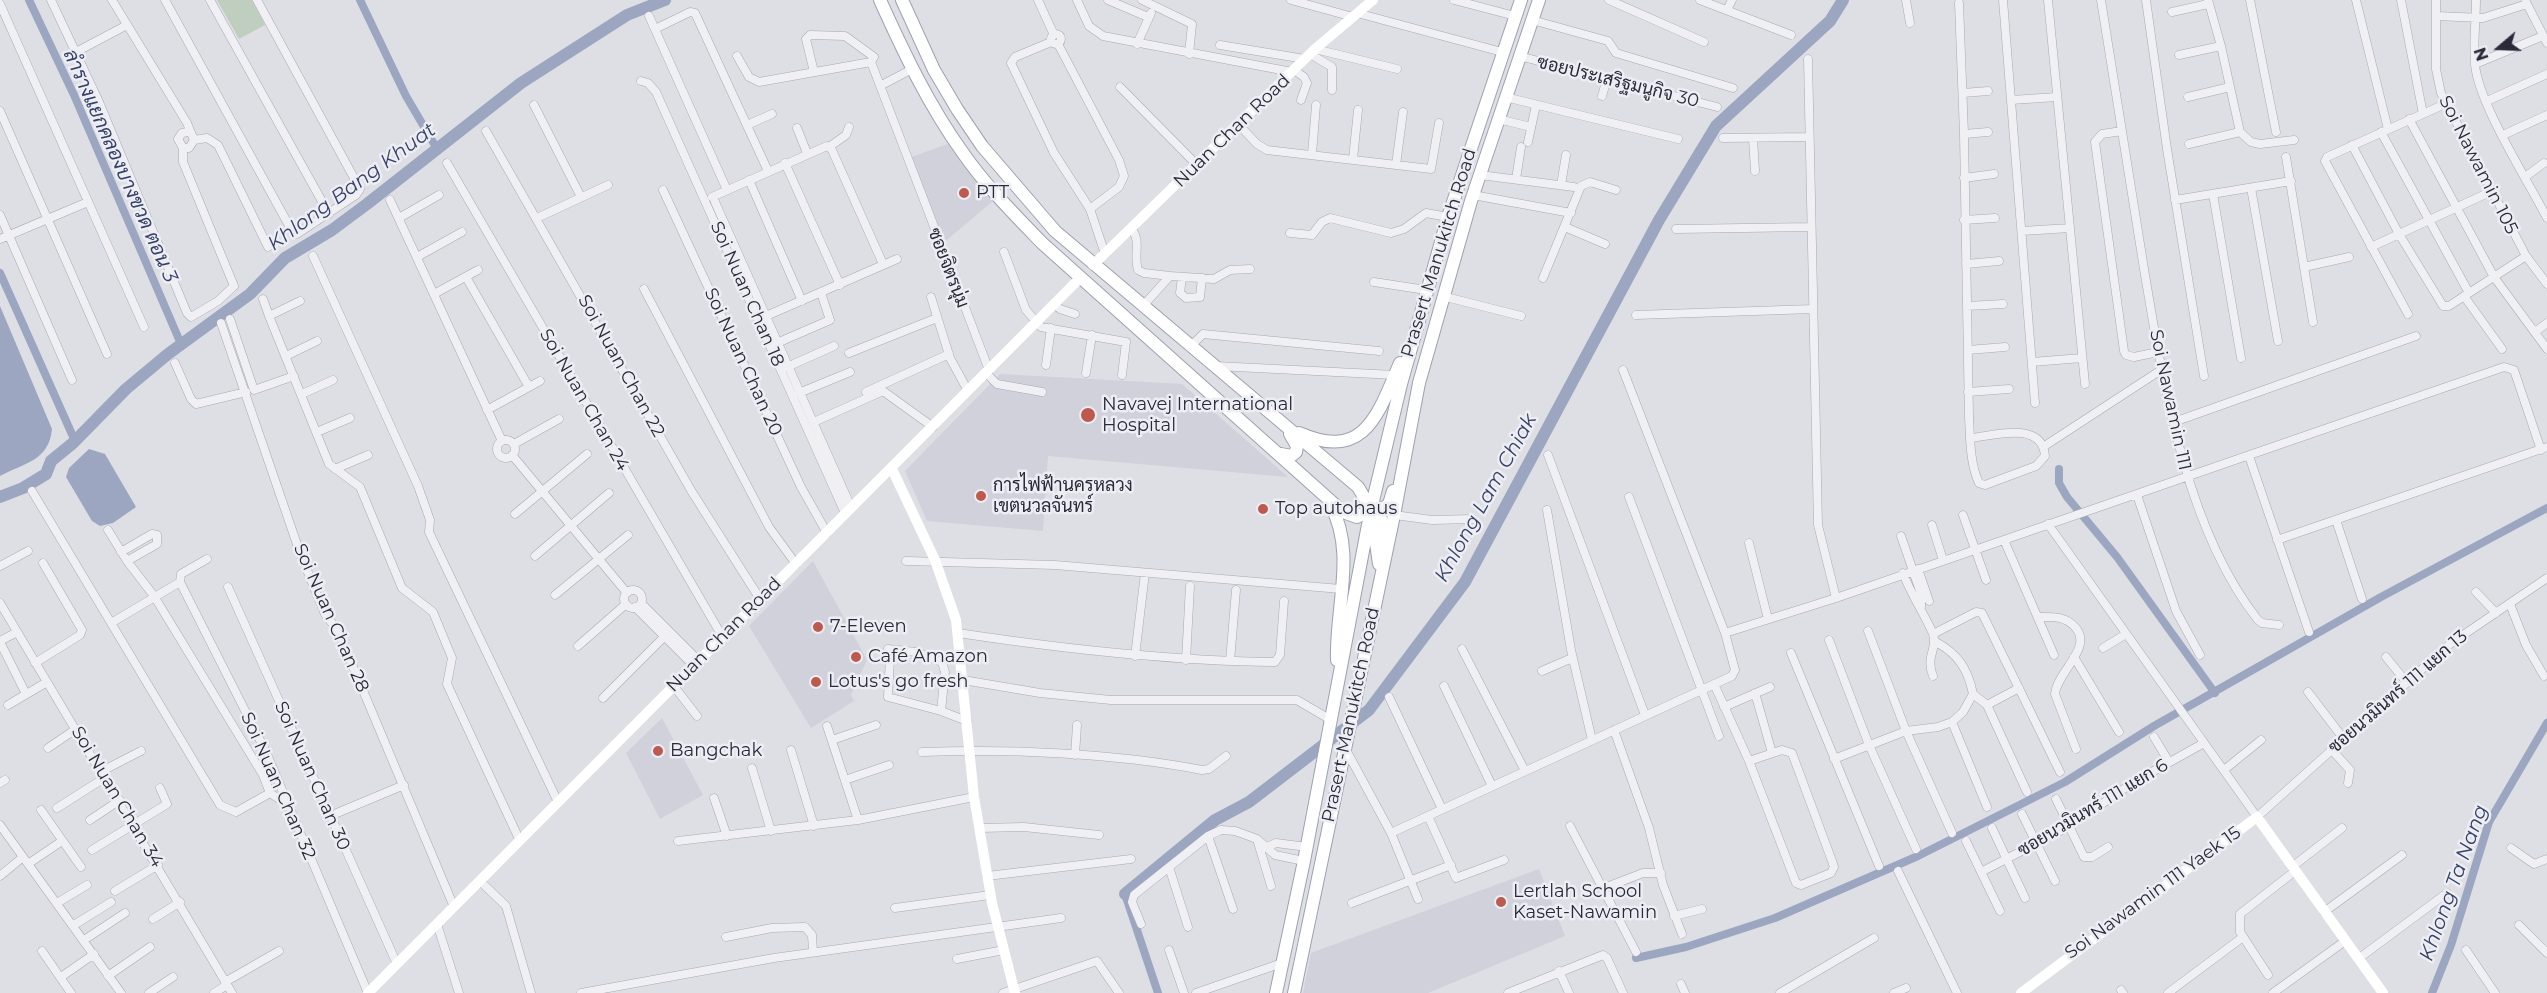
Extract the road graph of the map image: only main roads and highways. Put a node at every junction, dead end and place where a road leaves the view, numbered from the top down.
1 (880, 0) edge
2 (902, 0) edge
3 (1370, 0) edge
4 (1521, 0) edge
5 (1539, 0) edge
6 (1502, 52) junction
7 (1519, 56) junction
8 (1093, 265) junction
9 (1081, 277) junction
10 (1414, 330) junction
11 (1287, 427) junction
12 (1409, 436) junction
13 (1281, 454) junction
14 (1383, 458) junction
15 (1400, 462) junction
16 (892, 469) junction
17 (1322, 490) junction
18 (1371, 509) junction
19 (1386, 548) junction
20 (1378, 586) junction
21 (1338, 685) junction
22 (1015, 992) edge
23 (368, 993) edge
24 (1276, 993) edge
25 (1294, 993) edge
26 (2021, 993) edge
27 (2383, 993) edge

1 - 9 main road
2 - 8 main road
3 - 8 main road, Nuan Chan Road
4 - 6 main road, Prasert Manukitch Road
5 - 7 main road, Prasert Manukitch Road
6 - 7 main road
6 - 10 main road, Prasert Manukitch Road
7 - 12 main road, Prasert Manukitch Road
8 - 11 main road
9 - 13 main road
9 - 16 main road, Nuan Chan Road
10 - 11 main road
10 - 14 main road, Prasert Manukitch Road
11 - 13 main road
11 - 18 main road
12 - 15 main road
12 - 19 main road, Prasert-Manukitch Road
13 - 17 main road
14 - 15 main road
14 - 18 main road, Prasert Manukitch Road
15 - 18 main road
16 - 22 main road
16 - 23 main road, Nuan Chan Road
17 - 18 main road
17 - 21 main road
18 - 19 main road
18 - 20 main road
18 - 21 main road, Prasert-Manukitch Road
19 - 20 main road, Prasert-Manukitch Road
20 - 25 main road, Prasert-Manukitch Road
21 - 24 main road, Prasert-Manukitch Road
26 - 27 main road, Soi Nawamin 111 Yaek 15

